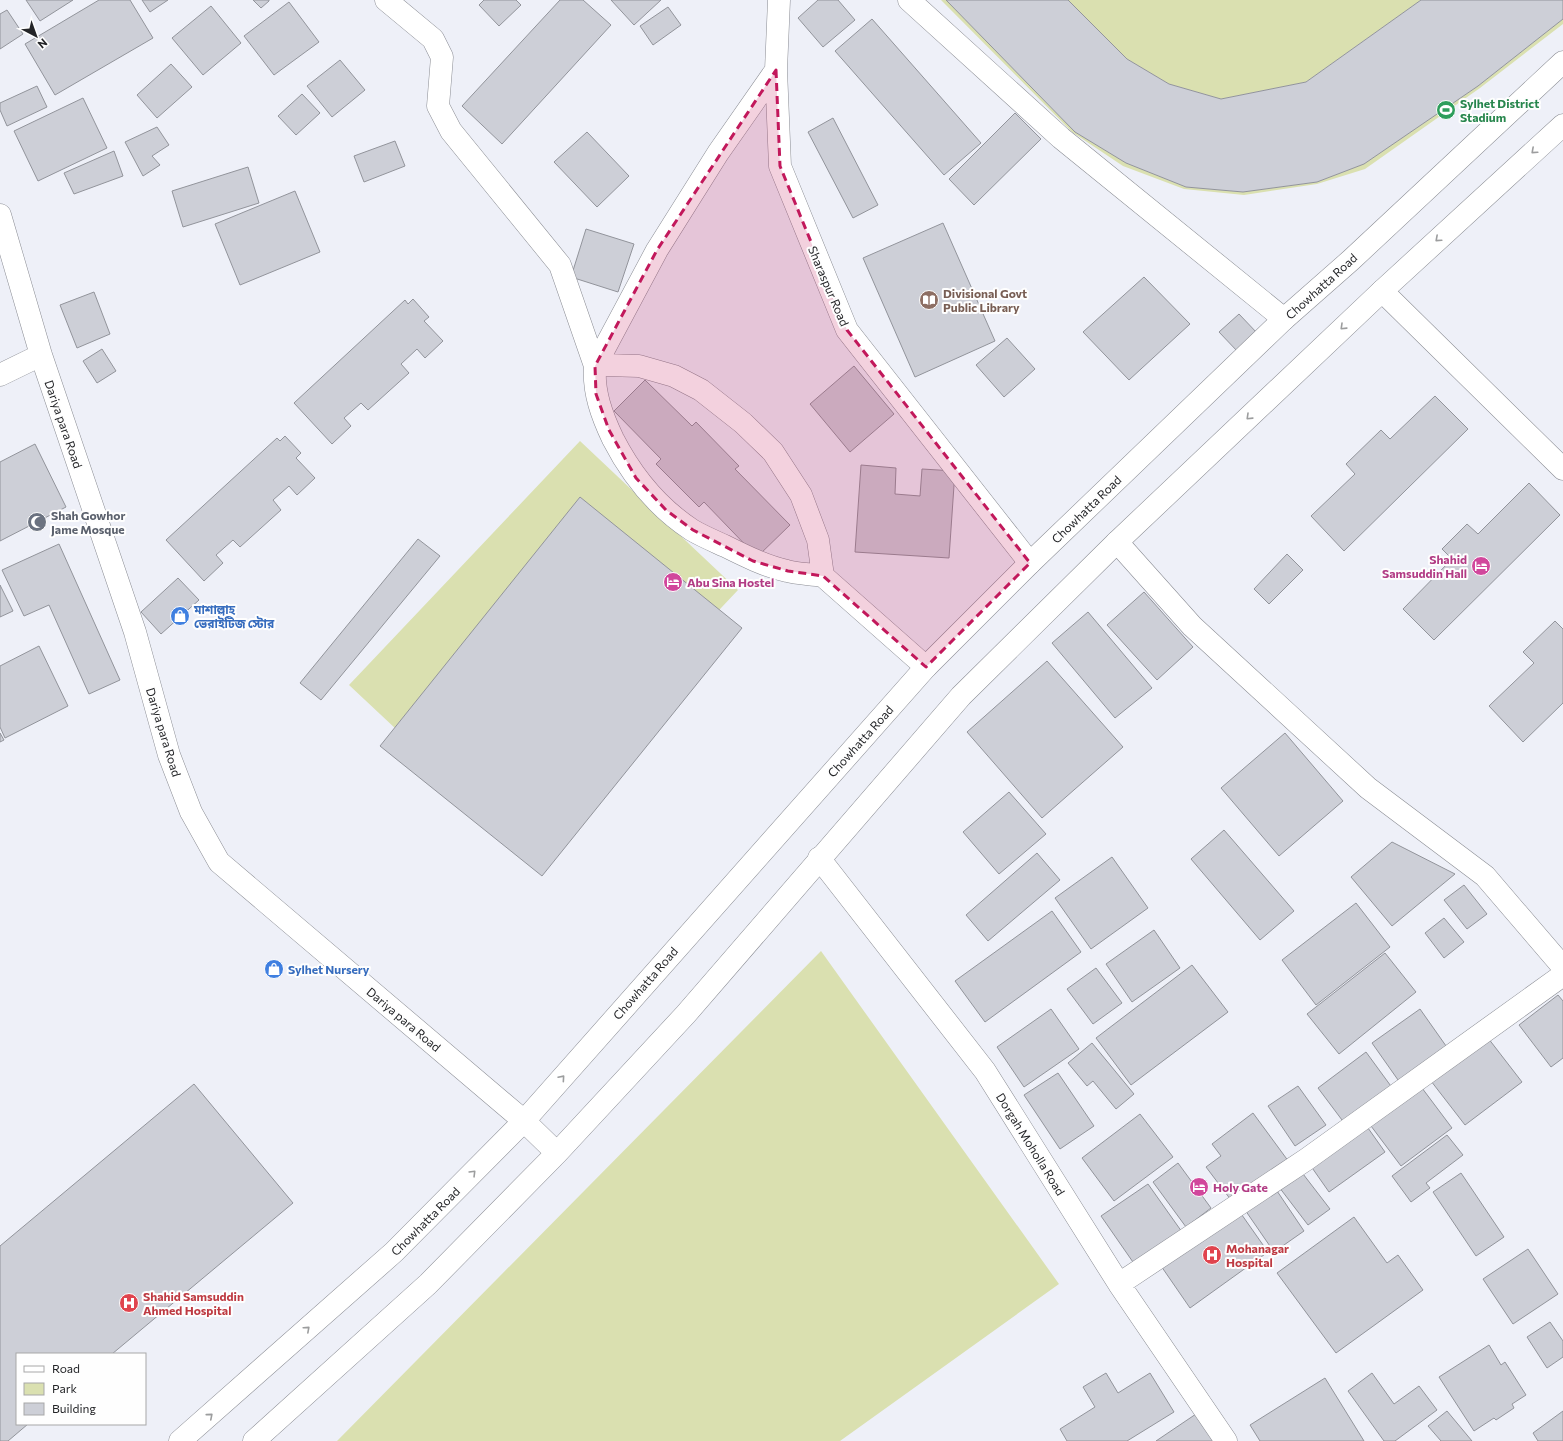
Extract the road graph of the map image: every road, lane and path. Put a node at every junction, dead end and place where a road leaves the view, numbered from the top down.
1 (386, 0) edge
2 (779, 0) edge
3 (909, 0) edge
4 (776, 70) junction
5 (1560, 72) edge
6 (1563, 125) edge
7 (0, 216) edge
8 (1382, 291) junction
9 (1284, 319) junction
10 (41, 355) junction
11 (594, 366) junction
12 (0, 376) edge
13 (1563, 469) edge
14 (1117, 542) junction
15 (1030, 563) junction
16 (823, 576) junction
17 (926, 668) junction
18 (819, 858) junction
19 (1563, 968) edge
20 (1563, 975) edge
21 (524, 1120) junction
22 (557, 1153) junction
23 (1119, 1284) junction
24 (180, 1441) edge
25 (254, 1441) edge
26 (1226, 1441) edge

1 - 11 street
2 - 4 street, Sharaspur Road
3 - 9 street
4 - 11 street
4 - 15 street, Sharaspur Road
5 - 9 street, Chowhatta Road
6 -> 8 street
7 - 10 street, Dariya para Road
8 - 13 street
8 -> 14 street
9 - 15 street, Chowhatta Road
10 - 12 street
10 - 21 street, Dariya para Road
11 - 16 street
11 - 16 street
14 - 18 street
14 - 19 street
15 - 17 street, Chowhatta Road
16 - 17 street
21 -> 17 street, Chowhatta Road
18 - 22 street
18 - 23 street, Dorgah Moholla Road
20 - 23 street
21 - 22 street, Dariya para Road
24 -> 21 street, Chowhatta Road
22 - 25 street
23 - 26 street, Dorgah Moholla Road

